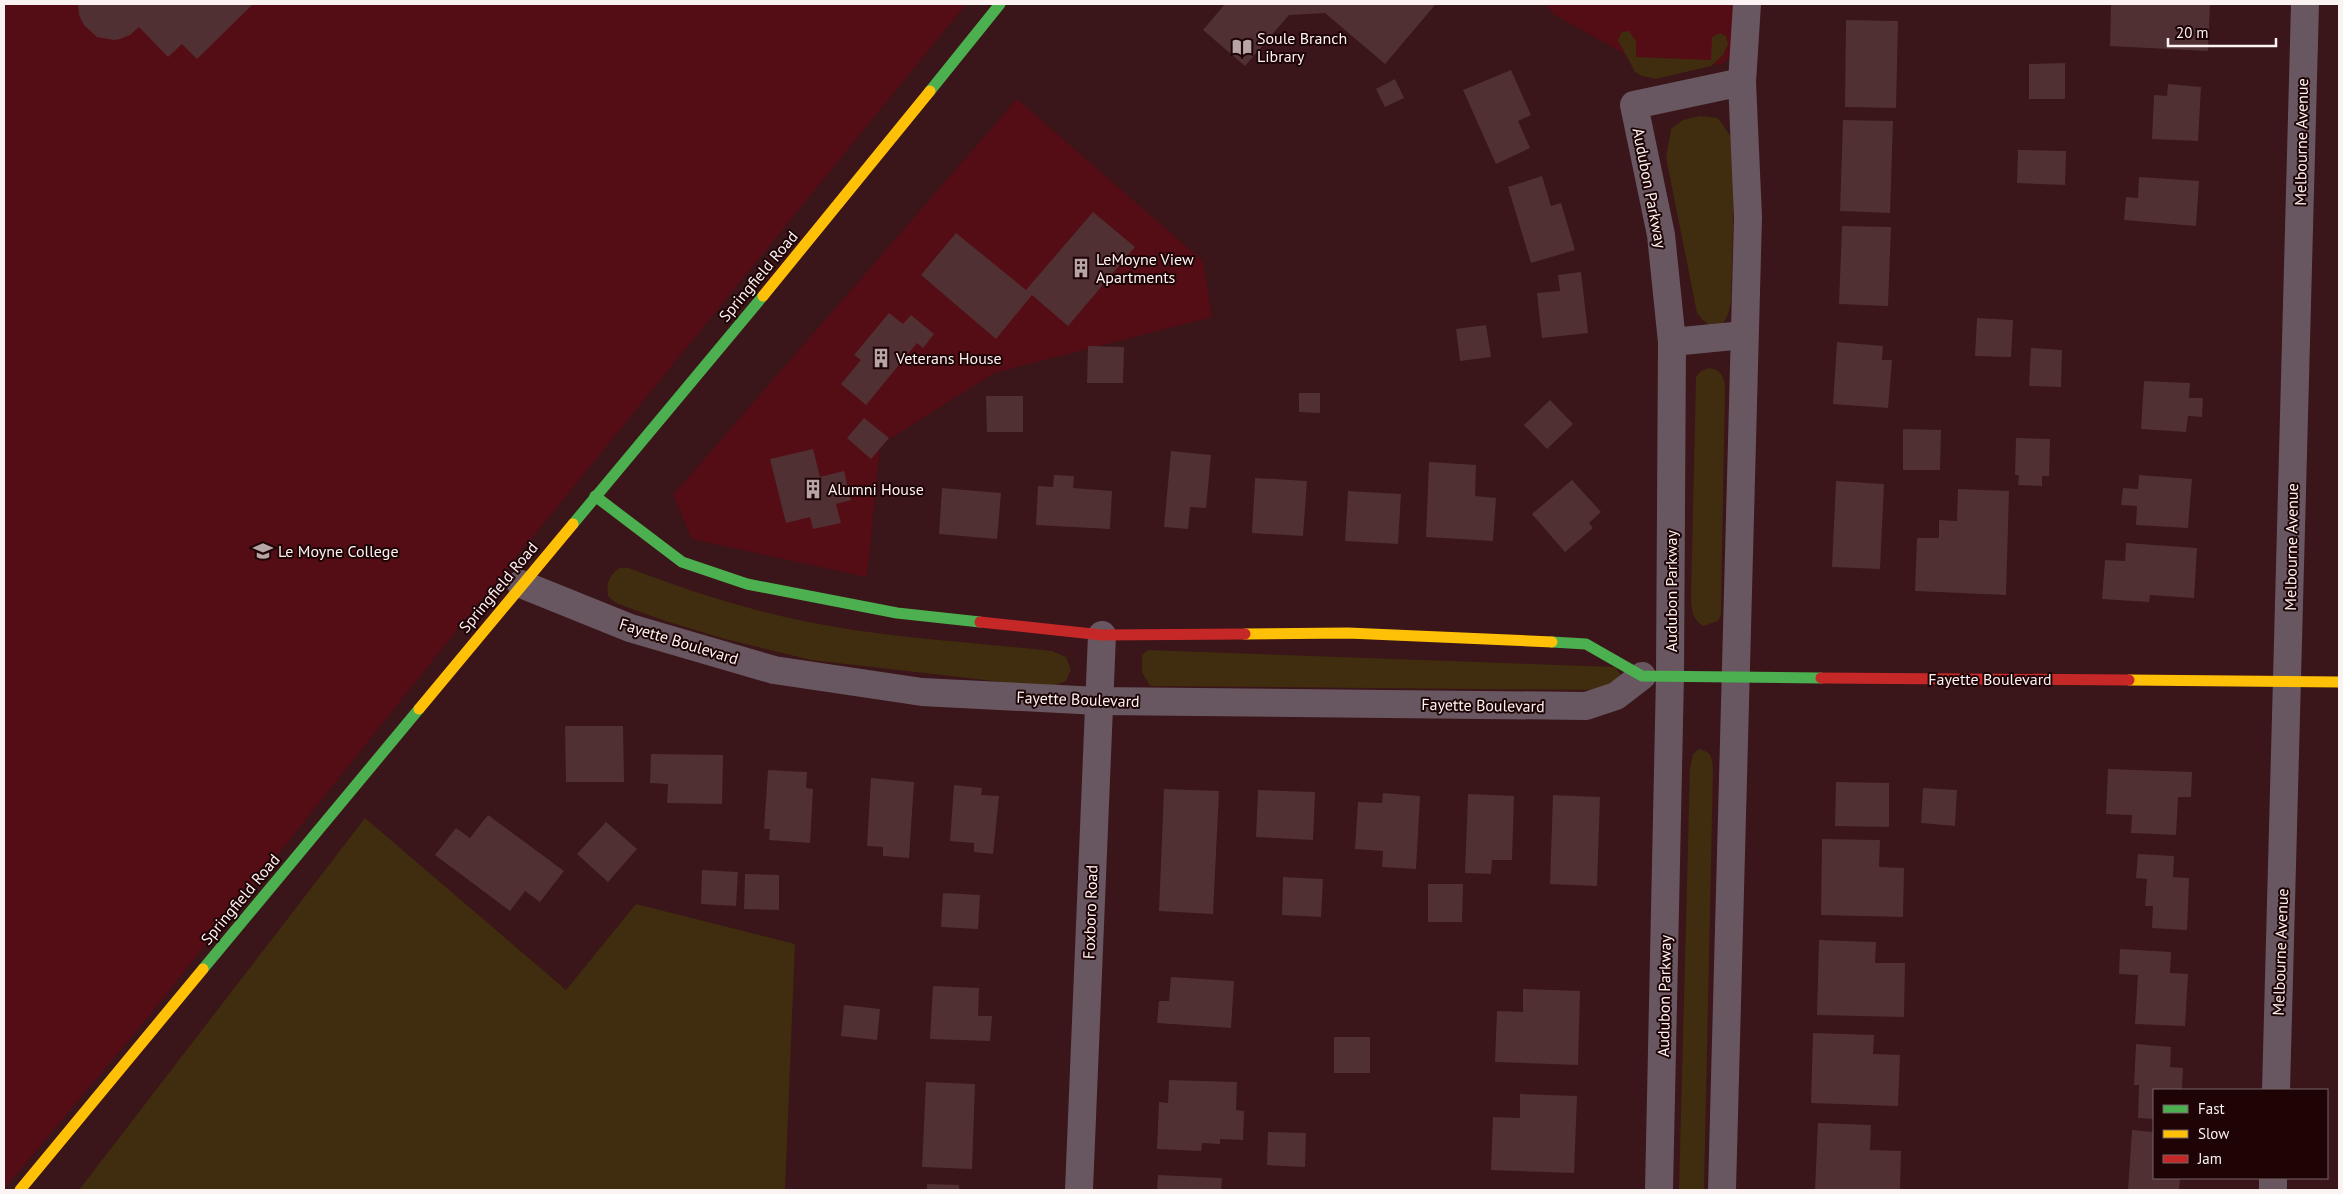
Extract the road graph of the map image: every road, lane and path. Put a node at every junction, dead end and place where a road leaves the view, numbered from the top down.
1 (1000, 4) edge
2 (1747, 4) edge
3 (2304, 4) edge
4 (1742, 82) junction
5 (1744, 335) junction
6 (1672, 342) junction
7 (595, 496) junction
8 (521, 584) junction
9 (1102, 635) junction
10 (1642, 676) junction
11 (1670, 676) junction
12 (1735, 677) junction
13 (2288, 681) junction
14 (2339, 682) edge
15 (1099, 701) junction
16 (2276, 1089) edge
17 (20, 1190) edge
18 (1079, 1190) edge
19 (1660, 1190) edge
20 (1722, 1190) edge

1 - 7 street, Springfield Road
2 - 4 street
3 - 13 street, Melbourne Avenue
4 - 5 street
4 - 6 street, Audubon Parkway
5 - 6 street
5 - 12 street
6 - 11 street, Audubon Parkway
7 - 8 street, Springfield Road
7 - 9 street, Fayette Boulevard
8 - 15 street, Fayette Boulevard
8 - 17 street, Springfield Road
9 - 10 street, Fayette Boulevard
9 - 15 street, Foxboro Road
10 - 11 street, Fayette Boulevard
10 - 15 street, Fayette Boulevard
11 - 12 street, Fayette Boulevard
11 - 19 street, Audubon Parkway
12 - 13 street, Fayette Boulevard
12 - 20 street
13 - 14 street, Fayette Boulevard
13 - 16 street, Melbourne Avenue
15 - 18 street, Foxboro Road

